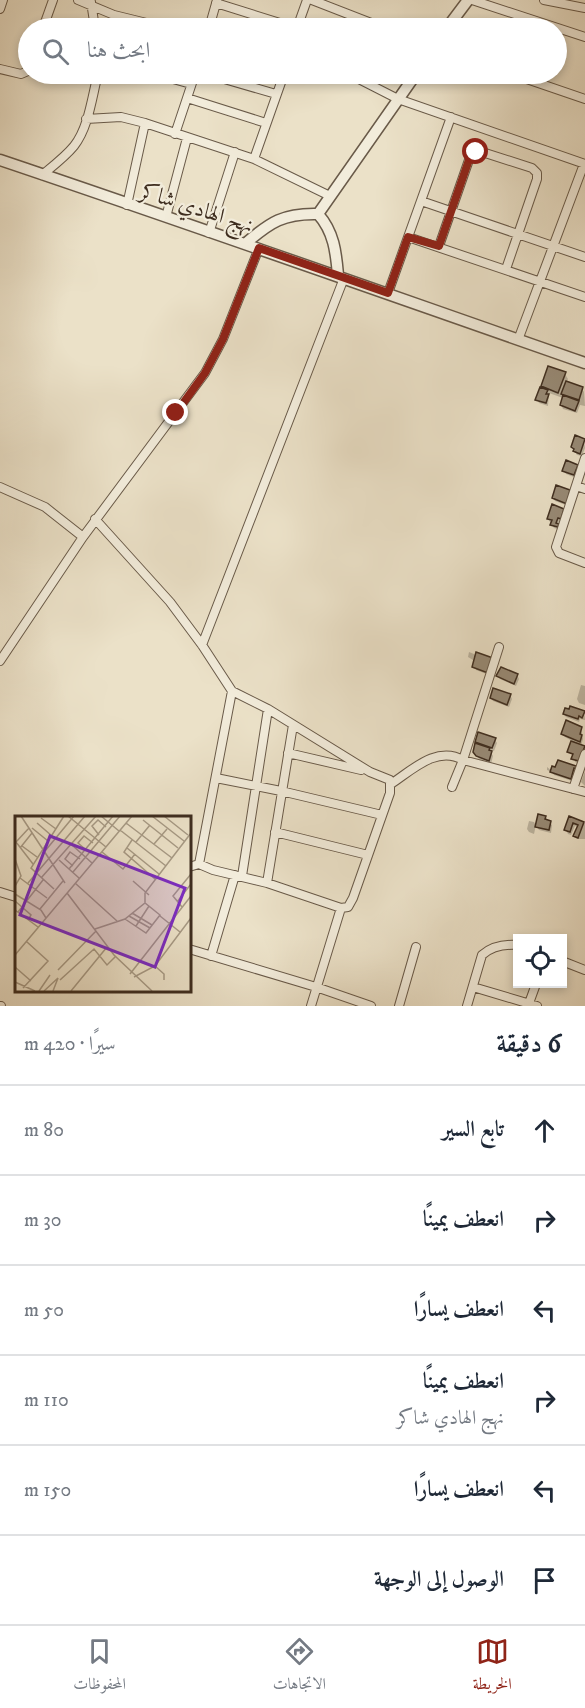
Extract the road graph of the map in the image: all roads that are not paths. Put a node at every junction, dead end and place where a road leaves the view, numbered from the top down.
1 (3, 0) edge
2 (53, 0) edge
3 (78, 0) edge
4 (309, 0) edge
5 (470, 0) edge
6 (548, 0) edge
7 (91, 2) edge
8 (217, 2) edge
9 (585, 8) edge
10 (0, 9) edge
11 (47, 18) edge
12 (93, 18) edge
13 (126, 18) edge
14 (211, 18) edge
15 (266, 18) edge
16 (301, 18) edge
17 (357, 18) edge
18 (455, 18) edge
19 (526, 18) edge
20 (567, 31) edge
21 (585, 37) edge
22 (0, 69) edge
23 (18, 73) edge
24 (95, 84) edge
25 (191, 84) edge
26 (242, 84) edge
27 (280, 84) edge
28 (369, 84) edge
29 (409, 84) edge
30 (541, 84) edge
31 (276, 94) junction
32 (187, 98) junction
33 (398, 99) junction
34 (585, 99) edge
35 (451, 117) junction
36 (86, 119) junction
37 (145, 123) junction
38 (266, 123) junction
39 (175, 134) junction
40 (187, 138) junction
41 (235, 152) junction
42 (254, 159) junction
43 (0, 160) edge
44 (585, 164) edge
45 (42, 175) junction
46 (330, 196) junction
47 (421, 201) junction
48 (127, 205) junction
49 (453, 211) junction
50 (318, 214) junction
51 (166, 217) junction
52 (209, 233) junction
53 (518, 234) junction
54 (408, 237) junction
55 (245, 244) junction
56 (439, 246) junction
57 (552, 247) junction
58 (259, 248) junction
59 (585, 257) edge
60 (506, 269) junction
61 (341, 277) junction
62 (541, 281) junction
63 (388, 293) junction
64 (585, 297) edge
65 (518, 340) junction
66 (585, 363) edge
67 (585, 458) edge
68 (576, 486) junction
69 (0, 487) edge
70 (585, 489) edge
71 (95, 519) junction
72 (83, 537) junction
73 (585, 563) edge
74 (202, 645) junction
75 (4, 646) edge
76 (499, 647) dead end
77 (0, 662) edge
78 (232, 691) junction
79 (268, 709) junction
80 (293, 725) junction
81 (288, 753) junction
82 (585, 754) edge
83 (463, 760) junction
84 (370, 772) junction
85 (216, 778) junction
86 (391, 784) junction
87 (256, 786) junction
88 (452, 787) dead end
89 (573, 789) junction
90 (281, 791) junction
91 (585, 792) edge
92 (382, 815) junction
93 (275, 832) junction
94 (368, 855) junction
95 (199, 864) junction
96 (190, 867) edge
97 (238, 875) junction
98 (267, 883) junction
99 (0, 892) edge
100 (15, 897) edge
101 (341, 908) junction
102 (513, 945) edge
103 (416, 947) dead end
104 (190, 949) edge
105 (211, 956) junction
106 (567, 963) edge
107 (585, 970) edge
108 (316, 987) junction
109 (473, 987) junction
110 (535, 988) edge
111 (531, 1005) edge
112 (311, 1006) edge
113 (371, 1006) edge
114 (399, 1006) edge
115 (467, 1006) edge

1 - 10 street
2 - 11 street
3 - 7 street
4 - 16 street
4 - 17 street
5 - 18 street
5 - 19 street
6 - 9 street
7 - 12 street
7 - 13 street
8 - 14 street
8 - 15 street
20 - 21 street
22 - 23 street
24 - 36 street
25 - 32 street
26 - 31 street
27 - 31 street
28 - 33 street
29 - 33 street
30 - 34 street
31 - 38 street
32 - 38 street
32 - 39 street
33 - 35 street
33 - 46 street
35 - 44 street
35 - 47 street
36 - 37 street
36 - 45 street
37 - 39 street
37 - 48 street
38 - 42 street
39 - 40 street
40 - 41 street
40 - 51 street
41 - 42 street
41 - 52 street
42 - 46 street
43 - 45 street, نهج الهادي شاكر
44 - 57 street
45 - 48 street, نهج الهادي شاكر
46 - 50 street
47 - 49 street
47 - 54 street
48 - 51 street, نهج الهادي شاكر
49 - 53 street
49 - 53 street
49 - 56 street
50 - 55 street
50 - 61 street
51 - 52 street, نهج الهادي شاكر
52 - 55 street, نهج الهادي شاكر
53 - 57 street
53 - 60 street
54 - 56 street
54 - 63 street
55 - 58 street, نهج الهادي شاكر
56 - 60 street
57 - 59 street
57 - 62 street
58 - 61 street, نهج الهادي شاكر
58 - 71 street
60 - 62 street
61 - 63 street, نهج الهادي شاكر
61 - 74 street
62 - 64 street
62 - 65 street
63 - 65 street, نهج الهادي شاكر
65 - 66 street, نهج الهادي شاكر
67 - 68 street
68 - 70 street
68 - 73 street
69 - 72 street
71 - 72 street
71 - 74 street
72 - 75 street
74 - 78 street
75 - 77 street
76 - 83 street
78 - 79 street
78 - 85 street
79 - 80 street
79 - 87 street
80 - 81 street
80 - 84 street
81 - 84 street
81 - 90 street
82 - 89 street
83 - 86 street
83 - 88 street
83 - 89 street
84 - 86 street
85 - 87 street
85 - 95 street
86 - 92 street
87 - 90 street
87 - 97 street
89 - 91 street
90 - 92 street
90 - 93 street
92 - 94 street
93 - 94 street
93 - 98 street
94 - 101 street
95 - 96 street
95 - 97 street
97 - 98 street
97 - 105 street
98 - 101 street
99 - 100 street
101 - 108 street
102 - 109 street
103 - 114 street
104 - 105 street
105 - 108 street
106 - 107 street
108 - 112 street
108 - 113 street
109 - 111 street
109 - 115 street
110 - 111 street

